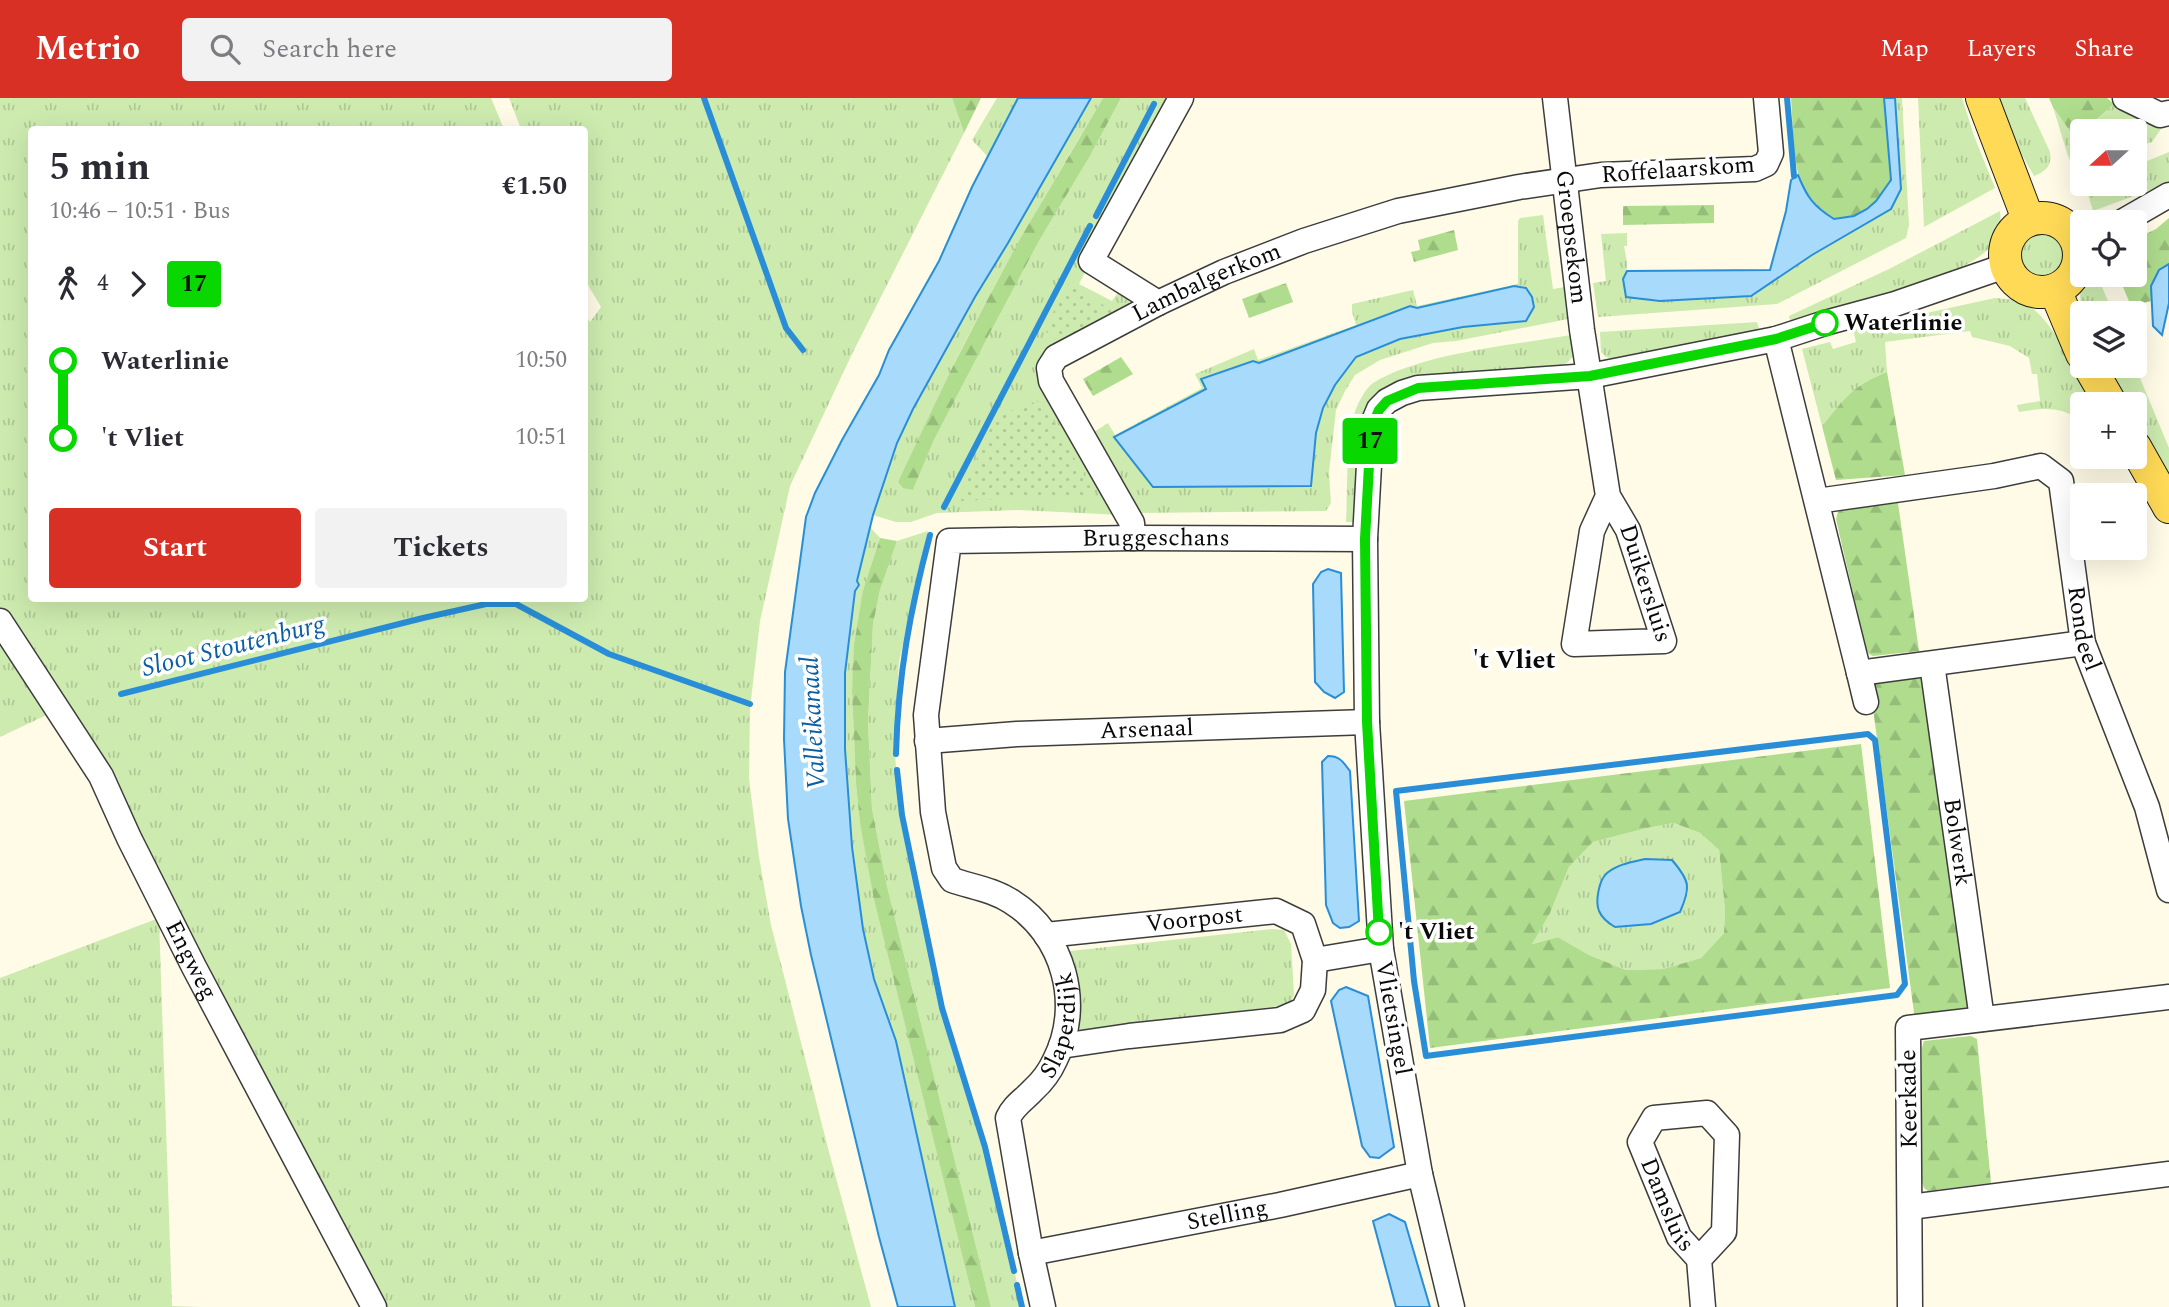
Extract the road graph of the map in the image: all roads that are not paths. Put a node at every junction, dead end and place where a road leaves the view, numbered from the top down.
1 (1181, 98) edge
2 (1555, 98) edge
3 (1766, 98) edge
4 (1982, 98) edge
5 (2125, 98) edge
6 (2169, 113) edge
7 (1565, 180) junction
8 (2169, 195) edge
9 (2143, 210) edge
10 (2028, 219) junction
11 (2070, 230) edge
12 (2005, 266) junction
13 (2070, 279) edge
14 (2055, 290) junction
15 (1158, 303) junction
16 (2070, 326) edge
17 (1776, 339) junction
18 (1590, 376) junction
19 (2147, 468) edge
20 (1608, 496) junction
21 (1817, 501) junction
22 (2169, 507) edge
23 (1133, 538) junction
24 (1365, 539) junction
25 (949, 541) joint
26 (0, 621) edge
27 (2083, 643) junction
28 (1931, 664) junction
29 (1859, 673) junction
30 (1866, 702) dead end
31 (1367, 722) junction
32 (927, 741) junction
33 (2169, 890) edge
34 (1046, 934) junction
35 (1381, 949) junction
36 (1315, 960) junction
37 (2169, 997) edge
38 (1982, 1019) junction
39 (1061, 1046) junction
40 (1420, 1174) junction
41 (2169, 1174) edge
42 (1910, 1207) junction
43 (1031, 1253) junction
44 (1699, 1259) junction
45 (374, 1307) edge
46 (1043, 1307) edge
47 (1452, 1307) edge
48 (1703, 1307) edge
49 (1910, 1307) edge

1 - 15 street
2 - 7 street, Groepsekom
3 - 7 street, Roffelaarskom
4 - 10 main road
5 - 6 street
7 - 15 street, Lambalgerkom
7 - 18 street, Groepsekom
8 - 9 street
10 - 11 main road
10 - 12 main road
12 - 14 main road
12 - 17 street, Vlietsingel
13 - 14 main road
14 - 16 main road
15 - 23 street, Lambalgerkom
17 - 18 street, Vlietsingel
17 - 21 street
18 - 20 street, Duikersluis
18 - 24 street, Vlietsingel
19 - 22 main road
20 - 20 street, Duikersluis
21 - 27 street, Rondeel
21 - 29 street
23 - 24 street, Bruggeschans
23 - 25 street, Bruggeschans
24 - 31 street, Vlietsingel
25 - 32 street, Slaperdijk
26 - 45 street, Engweg
27 - 28 street
27 - 33 street, Rondeel
28 - 29 street
28 - 38 street, Bolwerk
29 - 30 street
31 - 32 street, Arsenaal
31 - 35 street, Vlietsingel
32 - 34 street, Slaperdijk
34 - 36 street, Voorpost
34 - 39 street, Slaperdijk
35 - 36 street
35 - 40 street, Vlietsingel
36 - 39 street, Voorpost
37 - 38 street, Keerkade
38 - 42 street, Keerkade
39 - 43 street, Slaperdijk
40 - 43 street, Stelling
40 - 47 street, Vlietsingel
41 - 42 street
42 - 49 street, Keerkade
43 - 46 street, Slaperdijk
44 - 44 street, Damsluis
44 - 48 street, Damsluis

